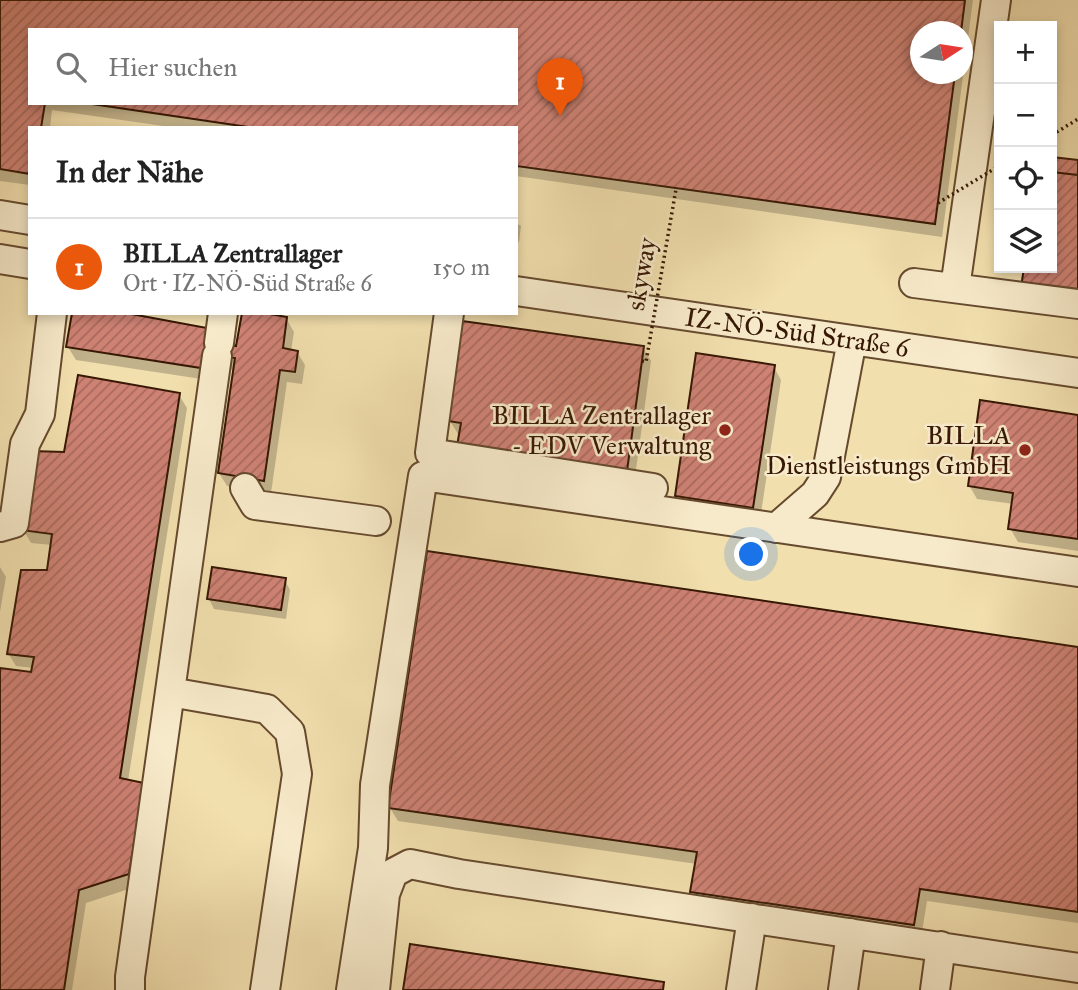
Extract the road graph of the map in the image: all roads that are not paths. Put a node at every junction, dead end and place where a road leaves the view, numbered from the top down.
1 (996, 0) edge
2 (0, 215) edge
3 (28, 220) edge
4 (0, 259) edge
5 (28, 264) edge
6 (914, 283) dead end
7 (955, 288) junction
8 (518, 291) edge
9 (1078, 304) edge
10 (52, 315) edge
11 (223, 315) edge
12 (449, 315) edge
13 (852, 340) junction
14 (1078, 373) edge
15 (245, 488) dead end
16 (653, 488) dead end
17 (376, 521) dead end
18 (0, 527) edge
19 (776, 528) junction
20 (1078, 572) edge
21 (170, 692) junction
22 (752, 918) junction
23 (851, 933) junction
24 (941, 946) junction
25 (1078, 968) edge
26 (130, 990) edge
27 (265, 990) edge
28 (351, 990) edge
29 (375, 990) edge
30 (741, 990) edge
31 (843, 990) edge
32 (935, 990) edge

1 - 7 street
2 - 3 street
4 - 5 street
6 - 7 street
7 - 9 street
8 - 13 street, IZ-NÖ-Süd Straße 6
10 - 18 street
11 - 21 street
12 - 16 street
13 - 14 street, IZ-NÖ-Süd Straße 6
13 - 19 street
15 - 17 street
19 - 20 street
19 - 28 street
21 - 26 street
21 - 27 street
22 - 23 street
22 - 29 street
22 - 30 street
23 - 24 street
23 - 31 street
24 - 25 street
24 - 32 street

